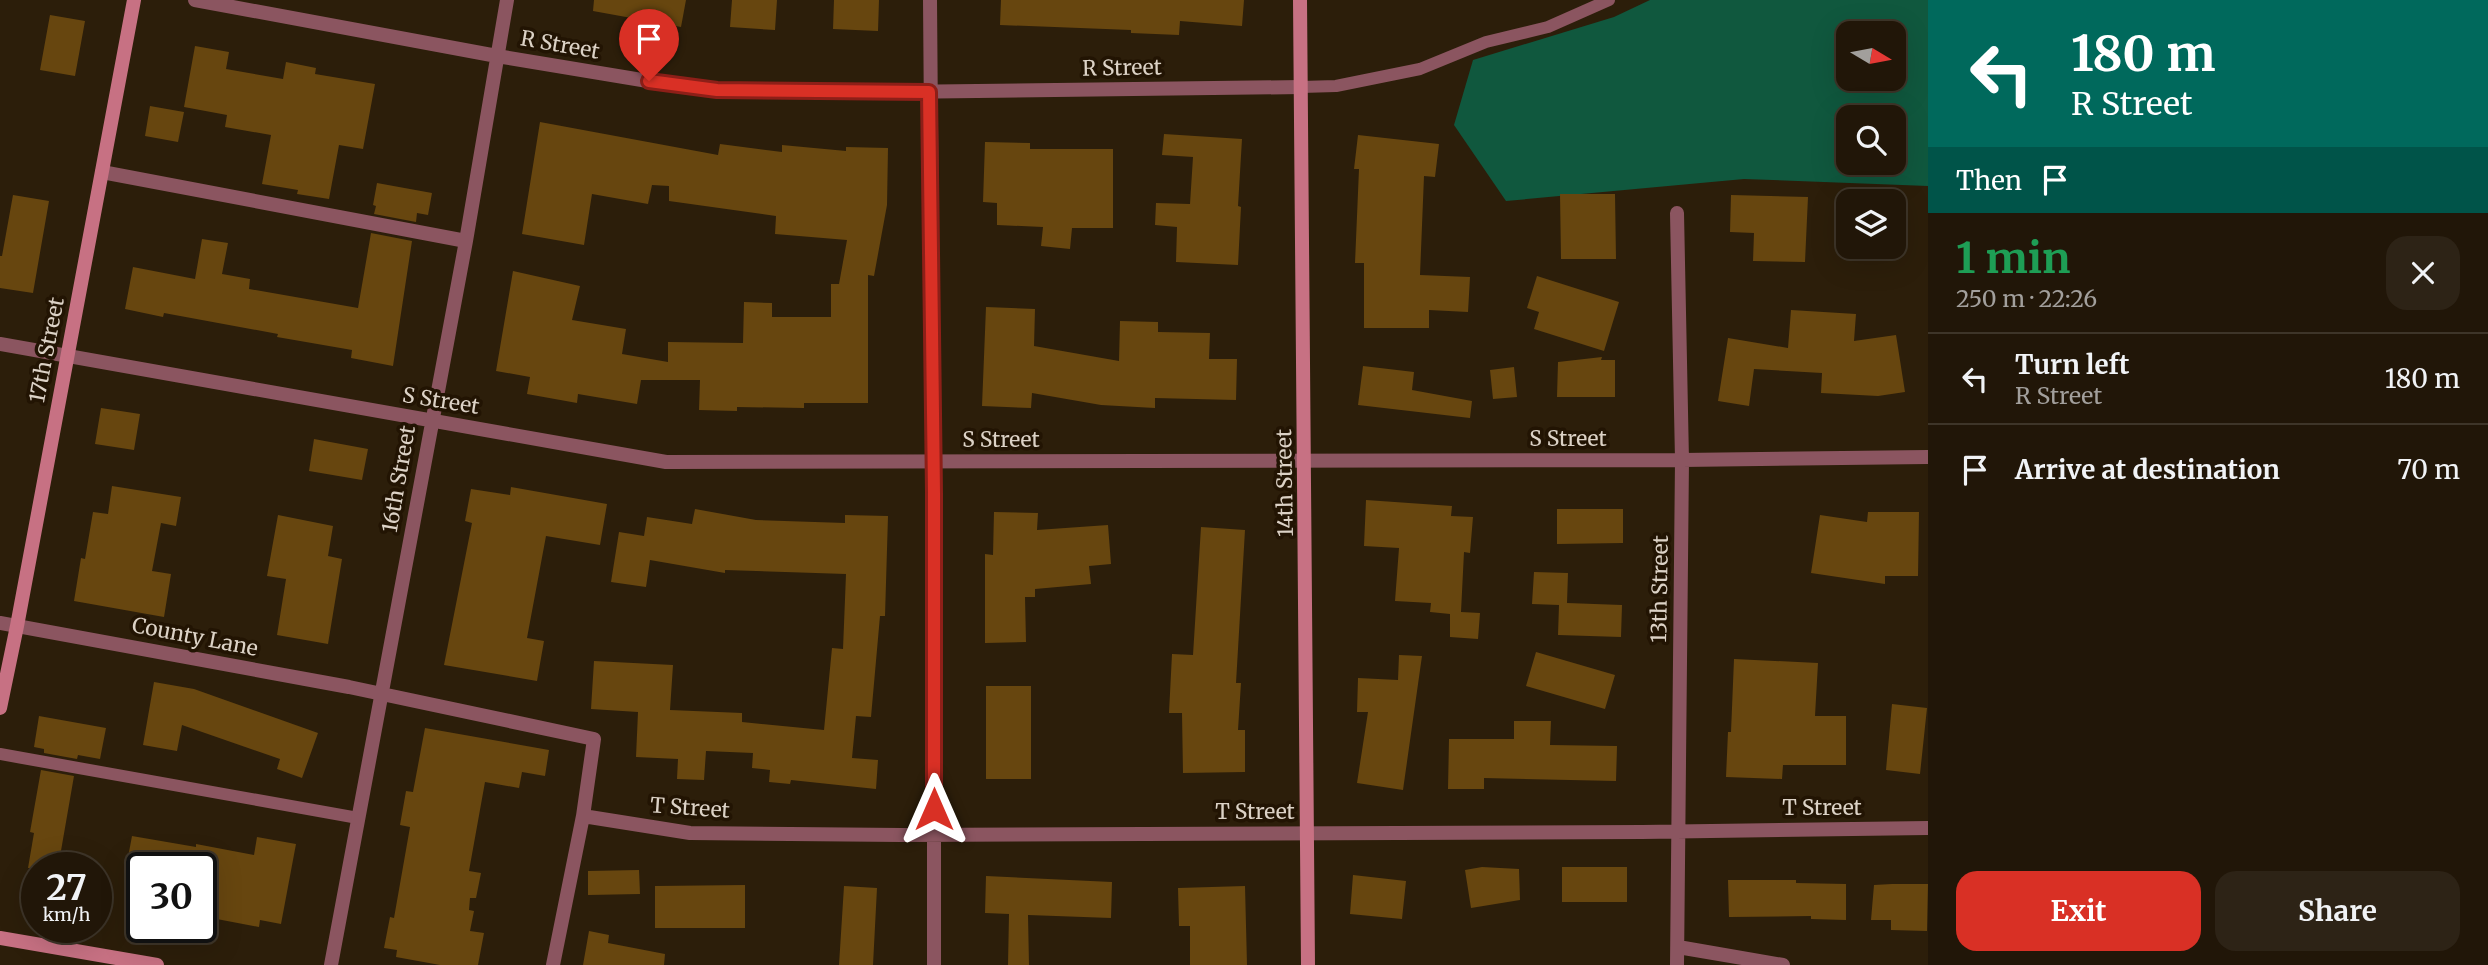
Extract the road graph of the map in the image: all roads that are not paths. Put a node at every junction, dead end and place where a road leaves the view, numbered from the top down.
1 (134, 0) edge
2 (195, 0) edge
3 (507, 0) edge
4 (930, 0) edge
5 (1300, 0) edge
6 (1609, 0) edge
7 (497, 56) junction
8 (1301, 87) junction
9 (929, 92) junction
10 (102, 172) junction
11 (1677, 213) dead end
12 (466, 241) junction
13 (0, 344) edge
14 (67, 357) junction
15 (431, 421) junction
16 (1928, 457) edge
17 (934, 460) junction
18 (1682, 460) junction
19 (1306, 461) junction
20 (0, 623) edge
21 (17, 626) junction
22 (383, 694) junction
23 (0, 708) edge
24 (0, 754) edge
25 (583, 816) junction
26 (358, 818) junction
27 (1928, 828) edge
28 (1679, 830) junction
29 (1308, 833) junction
30 (934, 835) junction
31 (0, 938) edge
32 (1678, 947) junction
33 (157, 965) edge
34 (331, 965) edge
35 (553, 965) edge
36 (934, 965) edge
37 (1308, 965) edge
38 (1677, 965) edge
39 (1783, 965) edge

1 - 10 street, 17th Street
2 - 7 street, R Street
3 - 7 street, 16th Street
4 - 9 street
5 - 8 street, 14th Street
6 - 8 lane
7 - 9 street, R Street
7 - 12 street, 16th Street
8 - 9 street, R Street
8 - 19 street, 14th Street
9 - 17 street
10 - 12 street
10 - 14 street, 17th Street
11 - 18 street, 13th Street
12 - 15 street, 16th Street
13 - 14 street, S Street
14 - 15 street, S Street
14 - 21 street, 17th Street
15 - 17 street, S Street
15 - 22 street, 16th Street
16 - 18 street, S Street
17 - 19 street, S Street
17 - 30 street
18 - 19 street, S Street
18 - 28 street, 13th Street
19 - 29 street, 14th Street
20 - 21 street, County Lane
21 - 22 street, County Lane
21 - 23 street, 17th Street
22 - 25 street
22 - 26 street, 16th Street
24 - 26 lane
25 - 30 street, T Street
25 - 35 street
26 - 34 street, 16th Street
27 - 28 street, T Street
28 - 29 street, T Street
28 - 32 street, 13th Street
29 - 30 street, T Street
29 - 37 street, 14th Street
30 - 36 street
31 - 33 street
32 - 38 street, 13th Street
32 - 39 street

